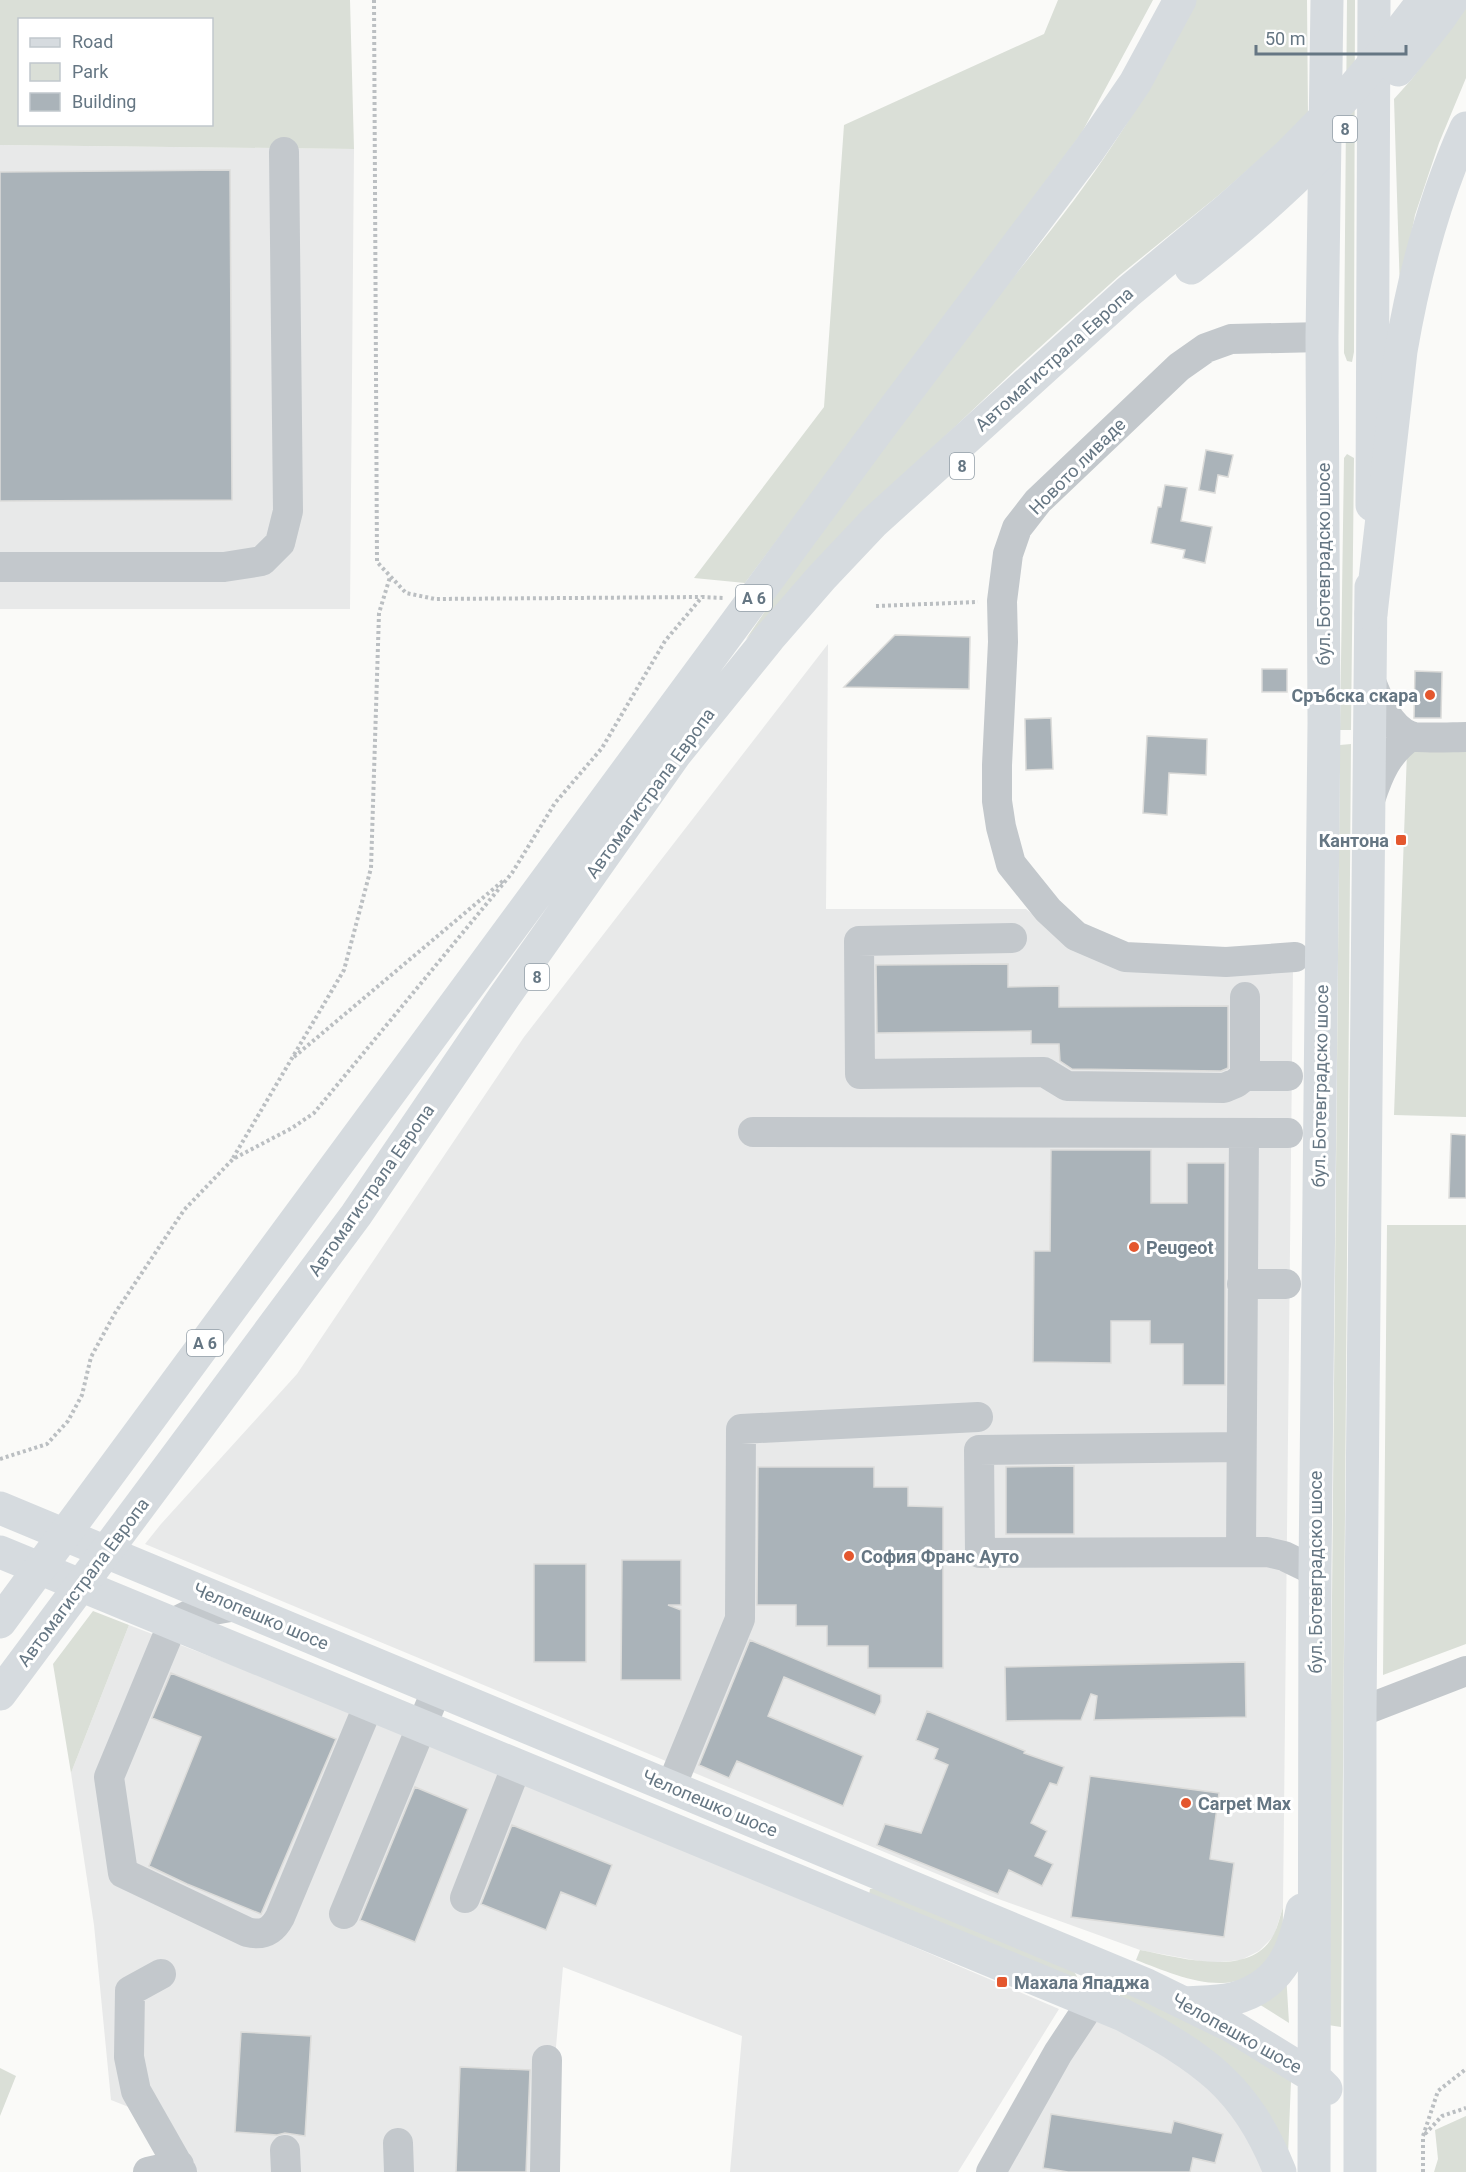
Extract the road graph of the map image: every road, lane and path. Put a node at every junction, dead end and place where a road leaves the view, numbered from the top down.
1 (374, 0) edge
2 (1180, 0) edge
3 (1327, 0) edge
4 (1374, 0) edge
5 (1434, 6) edge
6 (1466, 128) edge
7 (284, 152) dead end
8 (1322, 337) junction
9 (0, 567) edge
10 (391, 576) junction
11 (702, 597) junction
12 (734, 598) dead end
13 (1002, 601) junction
14 (876, 606) dead end
15 (1371, 614) junction
16 (1370, 680) junction
17 (1411, 736) junction
18 (1466, 737) edge
19 (1369, 803) junction
20 (512, 873) junction
21 (1012, 938) dead end
22 (1295, 957) dead end
23 (1245, 997) dead end
24 (291, 1060) junction
25 (1245, 1076) junction
26 (1288, 1076) dead end
27 (753, 1132) dead end
28 (1244, 1133) junction
29 (1288, 1133) dead end
30 (233, 1159) junction
31 (356, 1215) joint
32 (1242, 1284) junction
33 (1286, 1284) dead end
34 (978, 1417) dead end
35 (1241, 1447) junction
36 (0, 1459) edge
37 (0, 1508) edge
38 (0, 1552) edge
39 (1241, 1552) junction
40 (1315, 1571) junction
41 (236, 1606) junction
42 (2, 1619) edge
43 (173, 1623) junction
44 (1466, 1671) edge
45 (437, 1689) junction
46 (0, 1694) edge
47 (369, 1704) junction
48 (1360, 1712) junction
49 (422, 1725) junction
50 (518, 1765) junction
51 (672, 1787) junction
52 (1314, 1852) junction
53 (465, 1898) dead end
54 (344, 1914) dead end
55 (1113, 1970) junction
56 (161, 1974) dead end
57 (1092, 2001) junction
58 (1186, 2003) junction
59 (547, 2060) dead end
60 (1466, 2069) edge
61 (1314, 2077) junction
62 (1466, 2108) edge
63 (1423, 2136) junction
64 (398, 2143) dead end
65 (180, 2169) edge
66 (1360, 2170) edge
67 (148, 2172) edge
68 (399, 2172) edge
69 (545, 2172) edge
70 (991, 2172) edge
71 (1280, 2172) edge
72 (1314, 2172) edge
73 (1423, 2172) edge

1 - 10 path
2 - 42 main road, Автомагистрала Европа / A 6
3 - 8 main road, бул. Ботевградско шосе
4 - 15 main road
5 - 31 main road, 8
6 - 15 main road
7 - 9 street
8 - 13 street, Новото ливаде
8 - 40 main road, бул. Ботевградско шосе
10 - 11 path
10 - 24 path
11 - 12 path
11 - 20 path
13 - 14 path
13 - 22 street, Новото ливаде
15 - 16 main road
16 - 17 street
16 - 19 main road
17 - 18 street
17 - 19 street
19 - 48 main road
20 - 24 path
20 - 30 path
21 - 25 street
23 - 25 street
24 - 30 path
25 - 26 street
27 - 28 street
28 - 29 street
28 - 32 street
30 - 36 path
31 - 46 main road, Автомагистрала Европа / A 6
32 - 33 street
32 - 35 street
34 - 51 street
35 - 39 street
35 - 39 street
37 - 41 main road, Челопешко шосе
38 - 43 main road, Челопешко шосе
39 - 40 street
40 - 52 main road, бул. Ботевградско шосе
41 - 43 street
41 - 45 main road, Челопешко шосе
43 - 47 main road, Челопешко шосе
43 - 47 street
44 - 48 street
45 - 49 street
45 - 51 main road, Челопешко шосе
47 - 49 main road, Челопешко шосе
48 - 66 main road
49 - 50 main road, Челопешко шосе
49 - 54 street
50 - 53 street
50 - 57 main road, Челопешко шосе
51 - 55 main road, Челопешко шосе
52 - 58 main road
52 - 61 main road, бул. Ботевградско шосе
55 - 57 street
55 - 58 main road, Челопешко шосе
56 - 65 street
57 - 70 street
57 - 71 main road, Челопешко шосе
58 - 61 main road, Челопешко шосе
59 - 69 street
60 - 63 path
61 - 66 main road, Челопешко шосе
61 - 72 main road, бул. Ботевградско шосе
62 - 63 path
63 - 73 path
64 - 68 street
65 - 67 street

